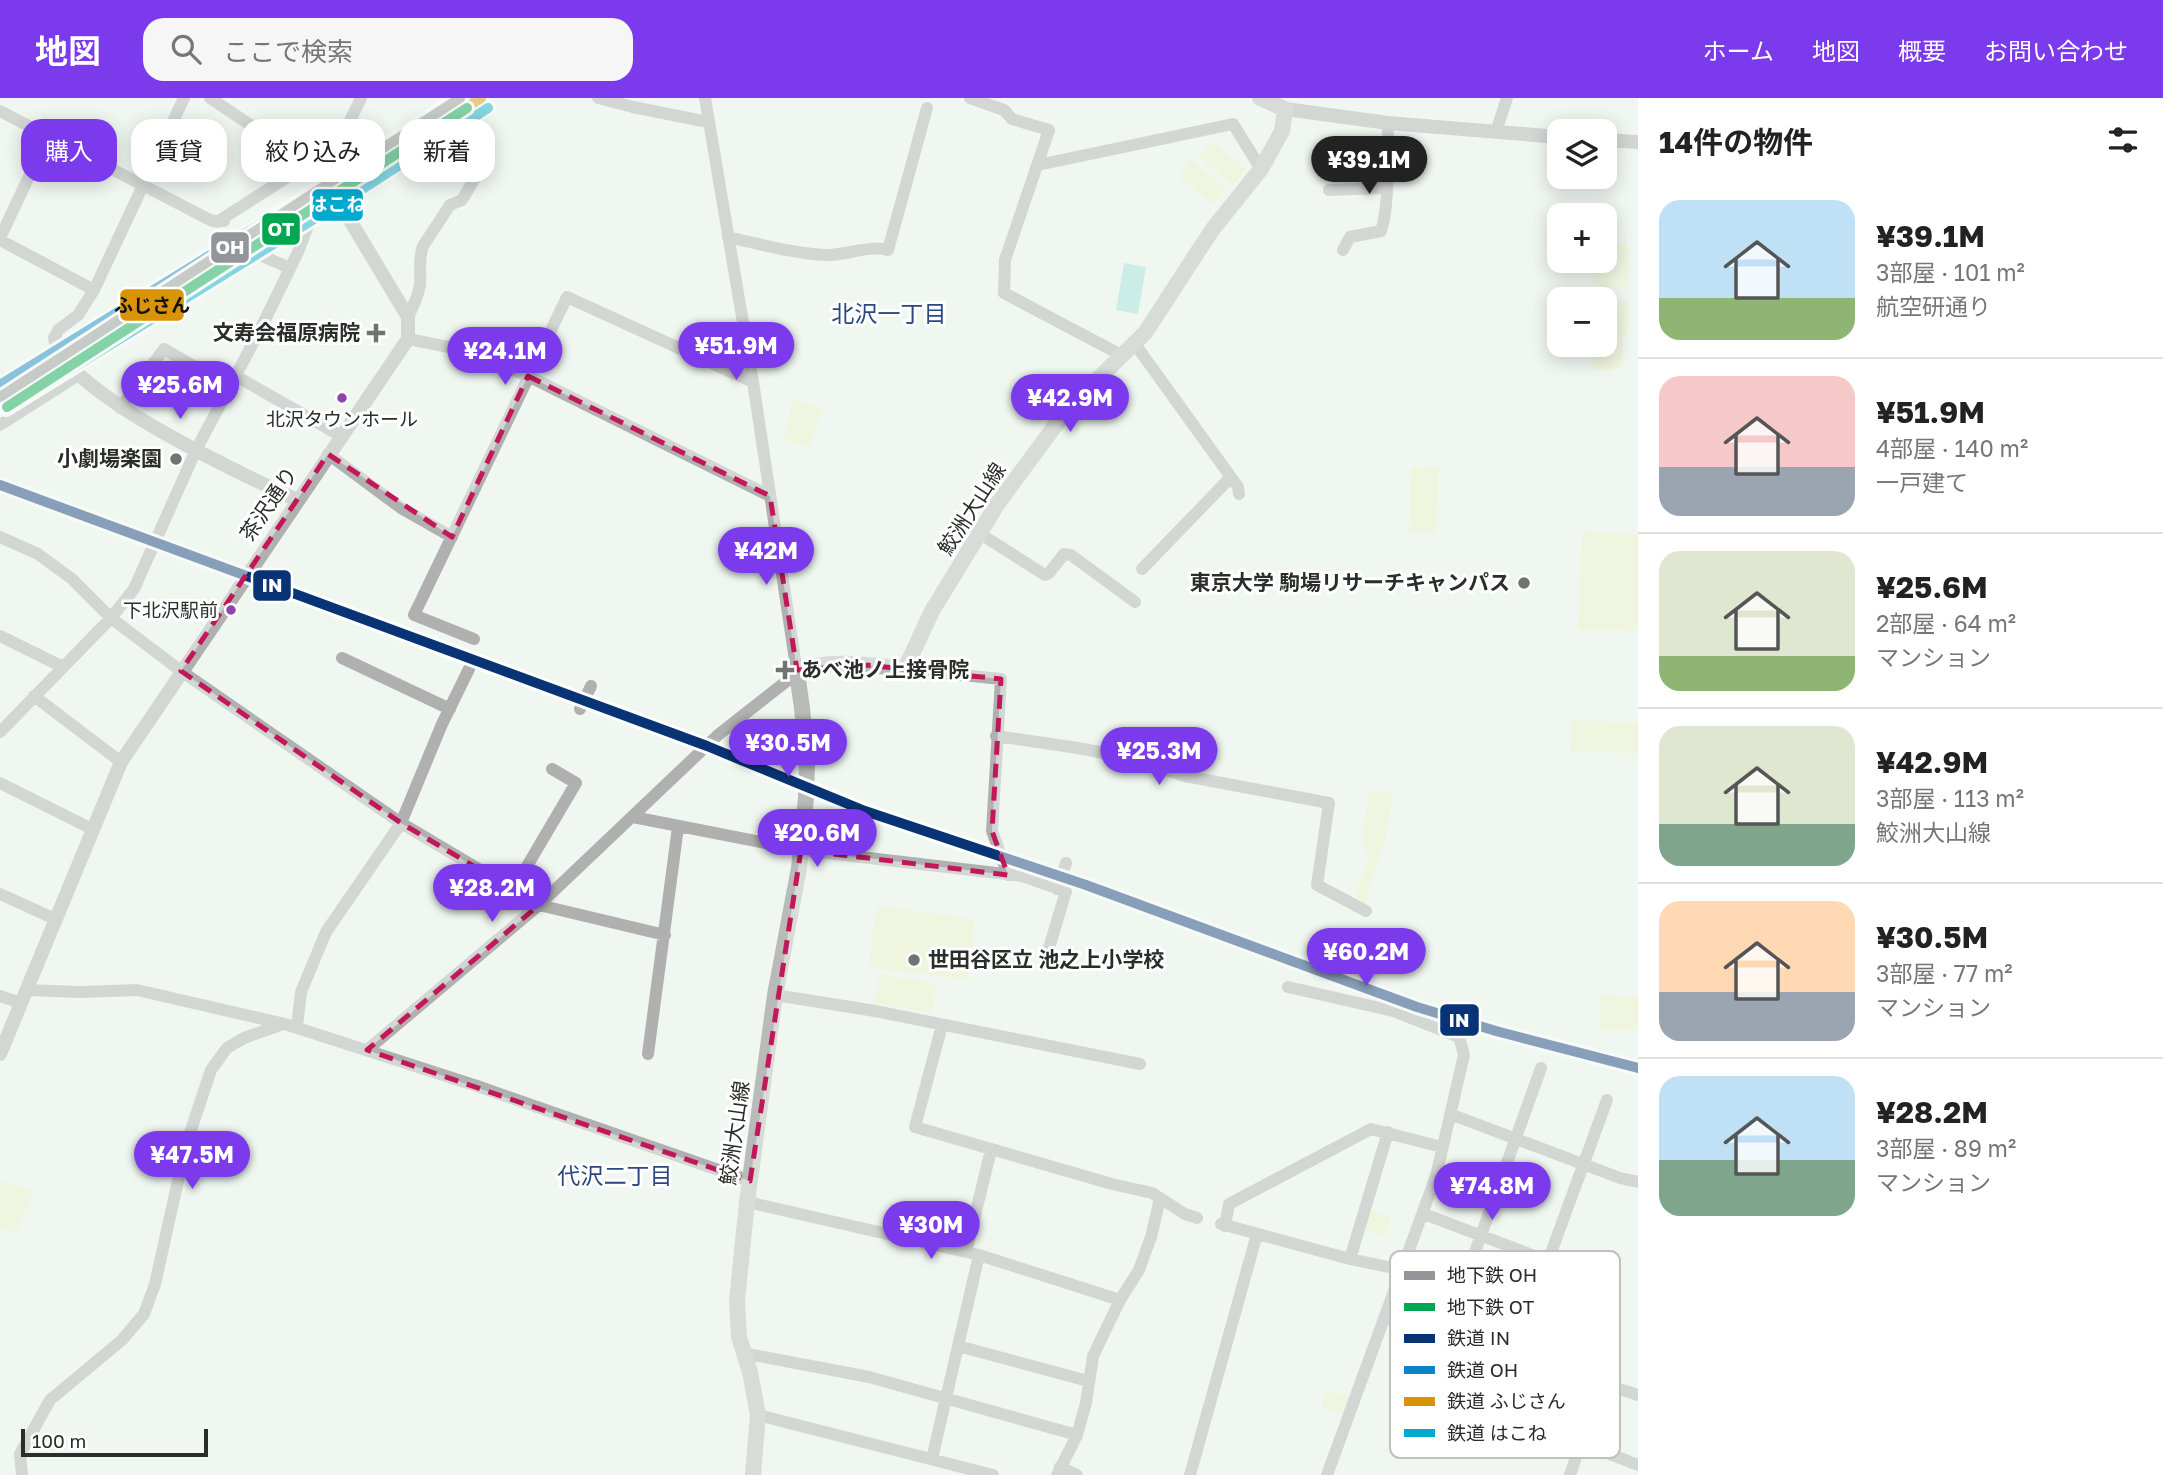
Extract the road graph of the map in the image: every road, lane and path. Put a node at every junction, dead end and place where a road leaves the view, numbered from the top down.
1 (184, 98) edge
2 (210, 98) edge
3 (361, 98) edge
4 (598, 98) edge
5 (705, 98) edge
6 (971, 98) edge
7 (1260, 98) edge
8 (1507, 98) edge
9 (927, 108) dead end
10 (1285, 109) junction
11 (0, 111) edge
12 (241, 119) edge
13 (351, 119) edge
14 (21, 122) edge
15 (708, 122) junction
16 (1388, 123) junction
17 (1496, 132) junction
18 (1547, 136) edge
19 (1617, 141) edge
20 (1638, 142) edge
21 (1038, 165) junction
22 (1261, 169) junction
23 (117, 172) edge
24 (27, 182) edge
25 (281, 182) edge
26 (328, 182) edge
27 (143, 185) junction
28 (1386, 188) junction
29 (1329, 190) dead end
30 (339, 202) junction
31 (728, 237) junction
32 (0, 239) edge
33 (1343, 250) dead end
34 (255, 253) dead end
35 (289, 268) junction
36 (94, 290) junction
37 (408, 317) junction
38 (55, 338) joint
39 (408, 338) junction
40 (1129, 350) junction
41 (77, 376) junction
42 (528, 376) junction
43 (233, 381) junction
44 (753, 382) junction
45 (120, 408) junction
46 (0, 425) edge
47 (341, 436) junction
48 (196, 450) junction
49 (328, 454) junction
50 (1230, 478) junction
51 (1239, 494) dead end
52 (770, 496) junction
53 (297, 500) junction
54 (979, 533) junction
55 (0, 537) edge
56 (452, 537) junction
57 (1142, 569) dead end
58 (1135, 602) dead end
59 (111, 618) junction
60 (0, 636) edge
61 (474, 639) dead end
62 (342, 658) dead end
63 (63, 667) junction
64 (469, 669) dead end
65 (905, 669) junction
66 (181, 671) junction
67 (797, 673) junction
68 (591, 686) dead end
69 (34, 696) junction
70 (450, 709) junction
71 (580, 709) dead end
72 (0, 732) edge
73 (996, 736) junction
74 (121, 762) junction
75 (552, 769) dead end
76 (0, 783) edge
77 (633, 817) junction
78 (401, 823) junction
79 (678, 827) junction
80 (92, 829) junction
81 (801, 850) junction
82 (1066, 863) dead end
83 (1008, 874) junction
84 (1057, 889) junction
85 (513, 890) junction
86 (0, 894) edge
87 (539, 905) junction
88 (1366, 911) dead end
89 (55, 919) junction
90 (665, 935) junction
91 (1044, 965) dead end
92 (1287, 987) dead end
93 (775, 995) junction
94 (0, 996) edge
95 (23, 996) junction
96 (291, 1025) junction
97 (942, 1026) junction
98 (368, 1050) junction
99 (0, 1054) edge
100 (648, 1054) dead end
101 (1140, 1064) dead end
102 (1541, 1068) dead end
103 (1607, 1100) dead end
104 (1450, 1114) junction
105 (1388, 1132) junction
106 (1514, 1139) junction
107 (1442, 1147) junction
108 (990, 1150) junction
109 (1584, 1164) junction
110 (751, 1181) junction
111 (1638, 1182) edge
112 (1160, 1199) junction
113 (747, 1202) junction
114 (1424, 1214) junction
115 (1197, 1218) dead end
116 (1257, 1234) junction
117 (1479, 1236) junction
118 (1410, 1251) edge
119 (1474, 1251) edge
120 (1520, 1251) edge
121 (1552, 1251) edge
122 (973, 1254) junction
123 (1350, 1258) junction
124 (1390, 1267) edge
125 (1120, 1300) junction
126 (1390, 1305) edge
127 (1385, 1318) junction
128 (1390, 1320) edge
129 (958, 1346) junction
130 (743, 1353) junction
131 (1088, 1381) junction
132 (1620, 1390) edge
133 (1638, 1395) edge
134 (946, 1397) junction
135 (758, 1416) junction
136 (1077, 1435) junction
137 (1576, 1458) edge
138 (1620, 1458) edge
139 (932, 1459) junction
140 (1638, 1465) edge
141 (1058, 1471) edge
142 (22, 1475) edge
143 (753, 1475) edge
144 (993, 1475) edge
145 (1077, 1475) edge
146 (1190, 1475) edge
147 (1327, 1475) edge
148 (1570, 1475) edge

1 - 27 street
2 - 12 street
3 - 13 street
4 - 15 street
5 - 15 street
6 - 21 street
7 - 10 main road
8 - 17 street
9 - 31 street
10 - 16 street
10 - 22 main road, 鮫洲大山線
11 - 14 street
15 - 31 street
16 - 17 street
16 - 28 street
17 - 18 street
19 - 20 street
21 - 22 street
21 - 40 street
22 - 40 main road, 鮫洲大山線
23 - 27 street
24 - 32 street
25 - 27 street
26 - 30 street
27 - 36 street
28 - 29 street
28 - 33 street
30 - 35 street
30 - 37 street
30 - 37 street
31 - 44 street
32 - 36 street
34 - 35 street
35 - 43 street
36 - 38 street
37 - 39 street
38 - 41 street
39 - 42 street
39 - 47 street, 茶沢通り
40 - 50 street
40 - 54 main road, 鮫洲大山線
41 - 45 street
41 - 46 street
42 - 44 street
42 - 52 street
42 - 56 street
43 - 45 street
43 - 47 street
43 - 48 street
44 - 52 street
45 - 48 street
47 - 49 street, 茶沢通り
48 - 53 street
48 - 59 street
49 - 53 street, 茶沢通り
49 - 56 street
50 - 51 street
50 - 57 street
52 - 67 street
53 - 66 street, 茶沢通り
54 - 58 street
54 - 65 main road, 鮫洲大山線
55 - 59 street
56 - 61 street
59 - 63 street
59 - 66 street
60 - 63 street
62 - 70 street
63 - 69 street
64 - 70 street
65 - 67 main road
65 - 73 street
66 - 74 street, 茶沢通り
66 - 78 street
67 - 77 street
67 - 81 main road, 鮫洲大山線
68 - 71 street
69 - 72 street
69 - 74 street
70 - 78 street
73 - 83 street
73 - 88 street
74 - 80 street, 茶沢通り
75 - 85 street
76 - 80 street
77 - 79 street
77 - 87 street
78 - 85 street
78 - 96 street
79 - 81 street
79 - 90 street
80 - 89 street, 茶沢通り
81 - 83 street
81 - 93 main road, 鮫洲大山線
82 - 84 street
83 - 84 street
84 - 91 street
85 - 87 street
86 - 89 street
87 - 90 street
87 - 98 street
89 - 95 street, 茶沢通り
90 - 100 street
92 - 104 street
93 - 97 street
93 - 110 main road, 鮫洲大山線
94 - 95 street
95 - 96 street
95 - 99 street, 茶沢通り
96 - 98 street
96 - 142 street
97 - 101 street
97 - 108 street
98 - 110 street
102 - 106 street
103 - 109 street
104 - 106 street
104 - 107 street
105 - 107 street
105 - 116 street
105 - 123 street
106 - 109 street
106 - 117 street
107 - 114 street
108 - 112 street
108 - 122 street
109 - 111 street
109 - 121 street
110 - 113 main road, 鮫洲大山線
112 - 115 street
112 - 125 street
113 - 122 street
113 - 130 main road, 鮫洲大山線
114 - 117 street
114 - 118 street
116 - 123 street
116 - 146 street
117 - 119 street
117 - 120 street
122 - 125 street
122 - 129 street
123 - 124 street
125 - 131 street
126 - 127 street
127 - 128 street
127 - 147 street
129 - 131 street
129 - 134 street
130 - 134 street
130 - 135 main road, 鮫洲大山線
131 - 136 street
132 - 133 street
134 - 136 street
134 - 139 street
135 - 139 street
135 - 143 main road, 鮫洲大山線
136 - 141 street
137 - 148 street
138 - 140 street
139 - 144 street
141 - 145 street

